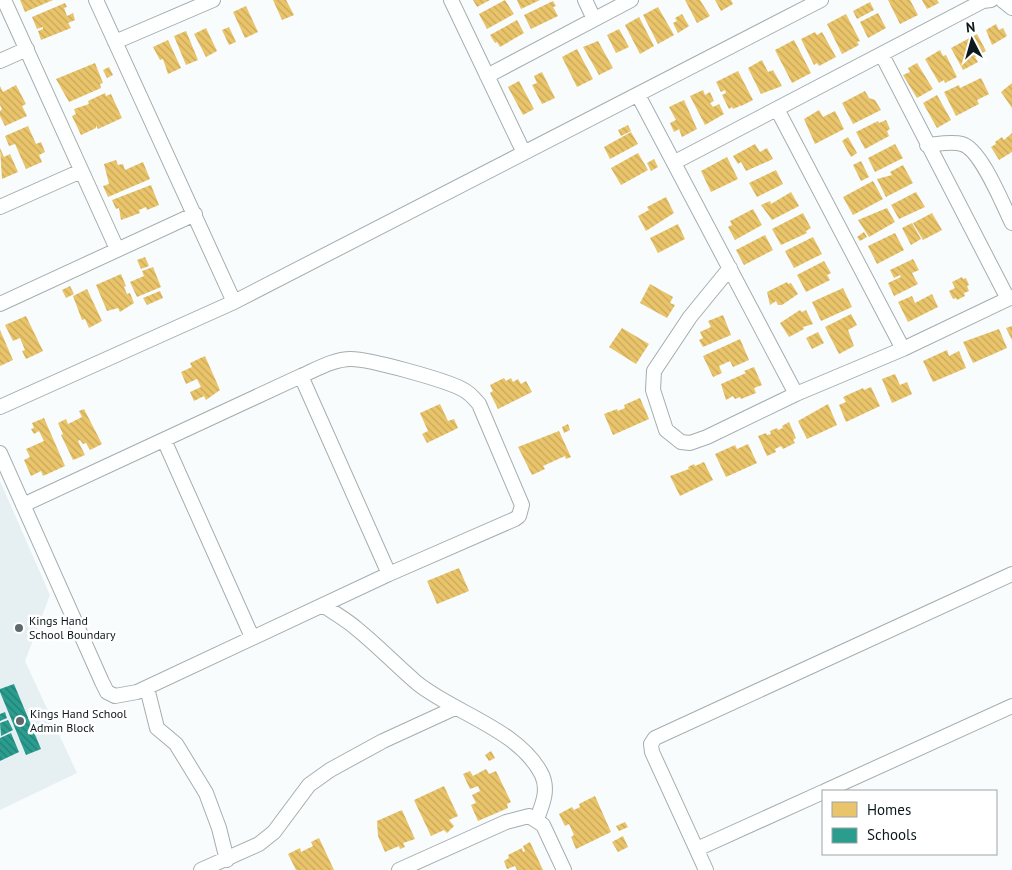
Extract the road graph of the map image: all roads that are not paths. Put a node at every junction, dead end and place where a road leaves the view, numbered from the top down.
1 (4, 0) edge
2 (96, 0) edge
3 (213, 0) edge
4 (451, 0) edge
5 (585, 0) edge
6 (631, 0) edge
7 (821, 0) edge
8 (992, 0) edge
9 (1002, 0) edge
10 (190, 5) edge
11 (1012, 8) edge
12 (594, 19) junction
13 (115, 42) junction
14 (27, 49) junction
15 (882, 55) junction
16 (0, 61) edge
17 (487, 76) junction
18 (638, 95) junction
19 (777, 109) junction
20 (927, 145) junction
21 (524, 153) junction
22 (675, 162) junction
23 (81, 171) junction
24 (0, 208) edge
25 (195, 214) junction
26 (1012, 223) edge
27 (117, 250) junction
28 (730, 268) junction
29 (1010, 298) edge
30 (234, 302) junction
31 (0, 304) edge
32 (903, 350) junction
33 (301, 376) junction
34 (796, 394) junction
35 (0, 407) edge
36 (164, 440) junction
37 (0, 453) edge
38 (23, 505) junction
39 (389, 574) junction
40 (1012, 574) edge
41 (323, 605) junction
42 (252, 637) junction
43 (147, 688) junction
44 (1012, 706) edge
45 (455, 708) junction
46 (828, 790) edge
47 (822, 793) edge
48 (537, 819) junction
49 (697, 849) junction
50 (227, 860) junction
51 (202, 870) edge
52 (399, 870) edge
53 (564, 870) edge
54 (706, 870) edge

1 - 14 street
2 - 13 street
3 - 10 street
4 - 17 street
5 - 12 street
6 - 12 street
7 - 18 street
8 - 15 street
9 - 11 street
10 - 13 street
12 - 17 street
13 - 25 street
14 - 16 street
14 - 23 street
15 - 19 street
15 - 20 street
17 - 21 street
18 - 21 street
18 - 22 street
19 - 22 street
19 - 32 street
20 - 26 street
20 - 29 street
21 - 30 street
22 - 28 street
23 - 24 street
23 - 27 street
25 - 27 street
25 - 30 street
27 - 31 street
28 - 34 street
28 - 34 street
29 - 32 street
30 - 35 street
32 - 34 street
33 - 36 street
33 - 39 street
33 - 39 street
36 - 38 street
36 - 42 street
37 - 38 street
38 - 43 street
39 - 41 street
40 - 49 street
41 - 42 street
41 - 45 street
42 - 43 street
43 - 50 street
44 - 46 street
45 - 48 street
45 - 50 street
47 - 49 street
48 - 52 street
48 - 53 street
49 - 54 street
50 - 51 street

